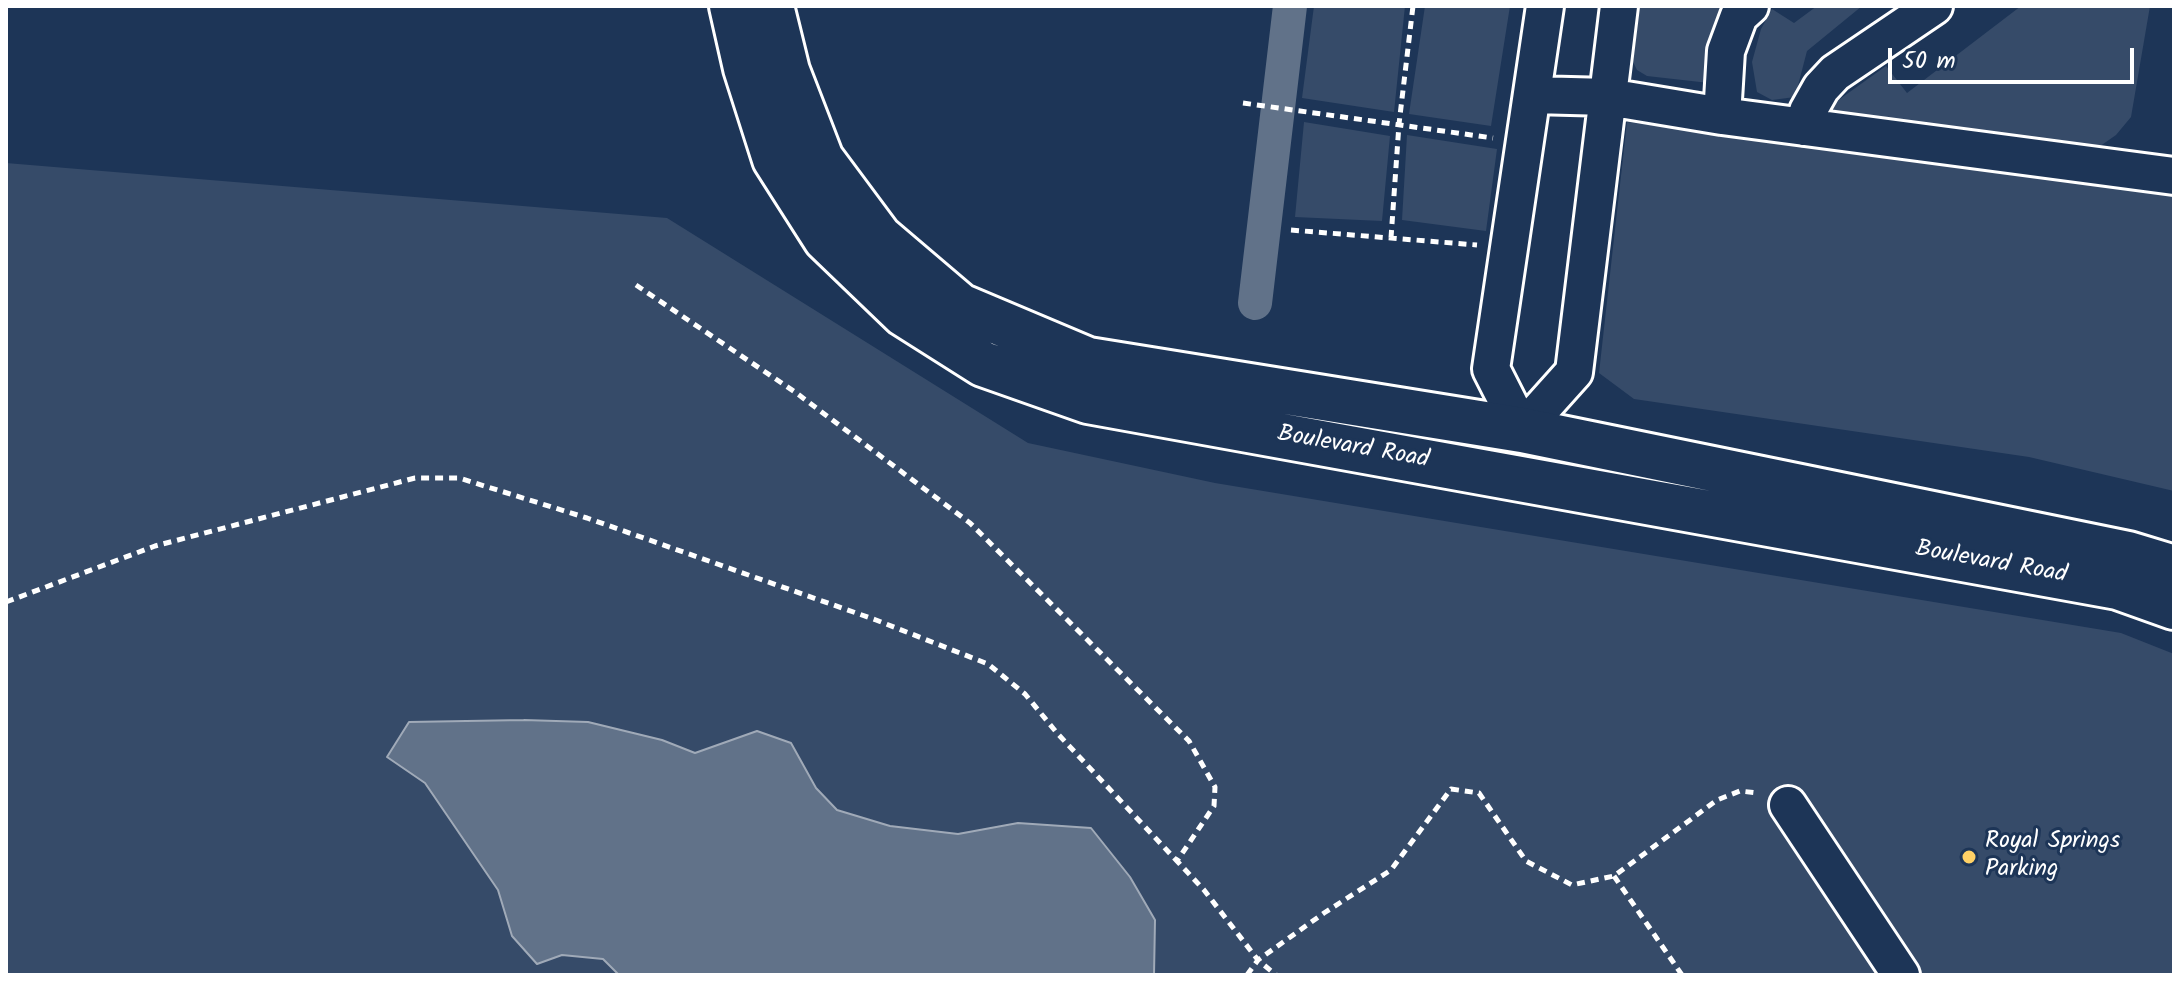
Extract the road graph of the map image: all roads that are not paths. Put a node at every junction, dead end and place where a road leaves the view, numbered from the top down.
1 (732, 6) edge
2 (771, 6) edge
3 (1545, 6) edge
4 (1619, 6) edge
5 (1750, 6) edge
6 (1934, 6) edge
7 (1533, 95) junction
8 (1608, 97) junction
9 (1722, 116) junction
10 (1804, 127) junction
11 (2174, 176) edge
12 (1522, 430) junction
13 (1513, 478) junction
14 (2174, 568) edge
15 (2174, 607) edge
16 (1788, 805) road end
17 (1901, 975) edge

1 - 13 main road, Boulevard Road
2 - 12 main road, Boulevard Road
3 - 7 lane
4 - 8 lane
5 - 9 lane
6 - 10 lane
7 - 8 lane
7 - 12 lane
8 - 9 lane
8 - 12 lane
9 - 10 lane
10 - 11 lane
12 - 13 main road
12 - 14 main road, Boulevard Road
13 - 15 main road, Boulevard Road
16 - 17 lane

